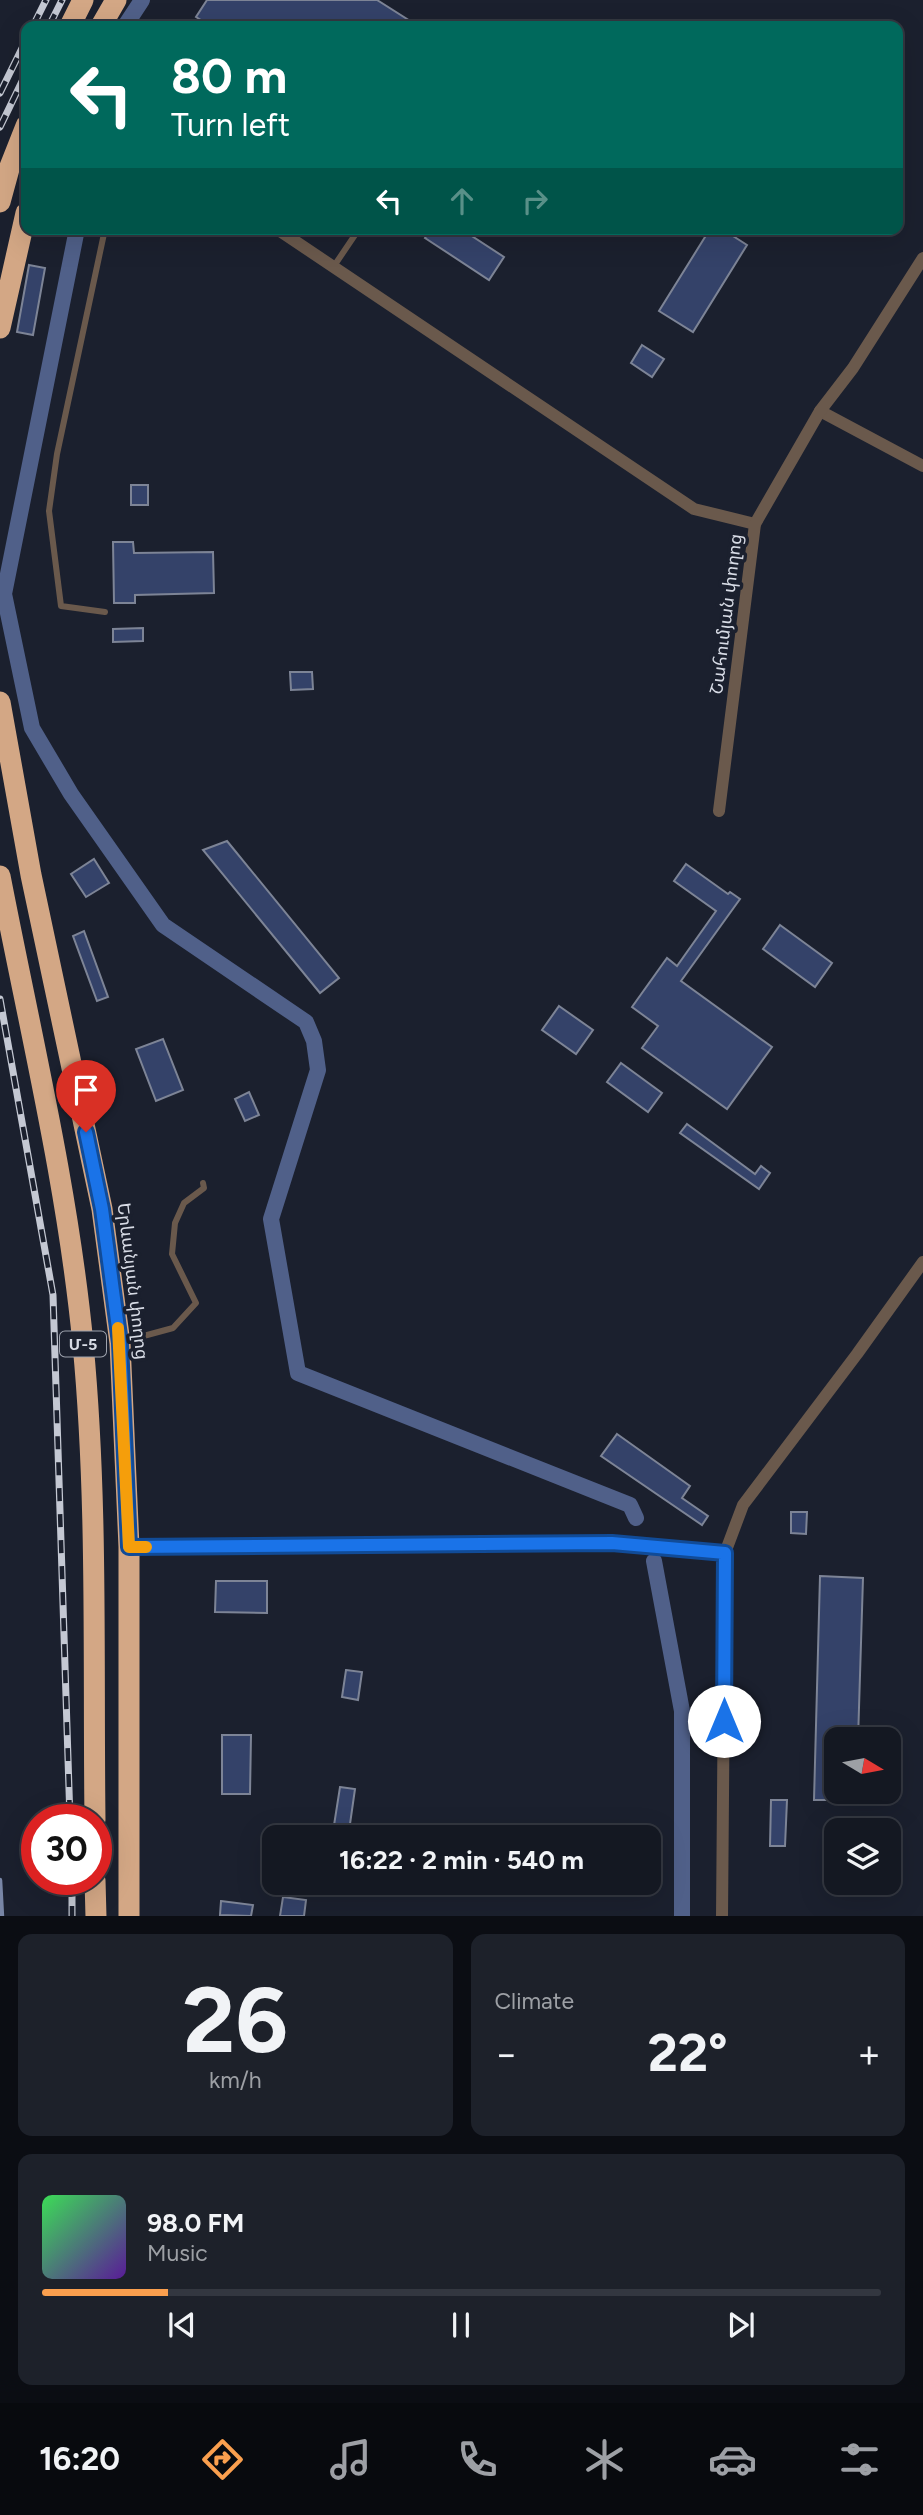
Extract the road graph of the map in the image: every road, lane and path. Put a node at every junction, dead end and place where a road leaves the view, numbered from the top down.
1 (83, 0) edge
2 (116, 0) edge
3 (72, 21) edge
4 (105, 21) edge
5 (21, 139) edge
6 (0, 202) edge
7 (21, 235) edge
8 (104, 235) edge
9 (286, 235) edge
10 (355, 235) edge
11 (923, 258) edge
12 (334, 266) junction
13 (0, 328) edge
14 (820, 411) junction
15 (923, 466) edge
16 (755, 524) junction
17 (105, 612) dead end
18 (0, 702) edge
19 (719, 811) dead end
20 (0, 876) edge
21 (203, 1183) dead end
22 (923, 1262) edge
23 (120, 1343) junction
24 (129, 1547) junction
25 (725, 1553) junction
26 (95, 1804) edge
27 (95, 1895) edge
28 (96, 1916) edge
29 (129, 1916) edge
30 (722, 1916) edge

1 - 3 highway
2 - 4 highway
5 - 6 highway
7 - 13 highway
8 - 17 lane
9 - 12 street
10 - 12 lane
11 - 14 street, Շահումյան փողոց
12 - 16 street
14 - 15 street
14 - 16 street, Շահումյան փողոց
16 - 19 street, Շահումյան փողոց
18 - 23 highway, Երևանյան փողոց / Մ-5
20 - 26 highway, Մ-5
21 - 23 lane
22 - 25 street
23 - 24 highway, Երևանյան փողոց / Մ-5
24 - 25 street
24 - 29 highway, Երևանյան փողոց / Մ-5
25 - 30 street
27 - 28 highway

